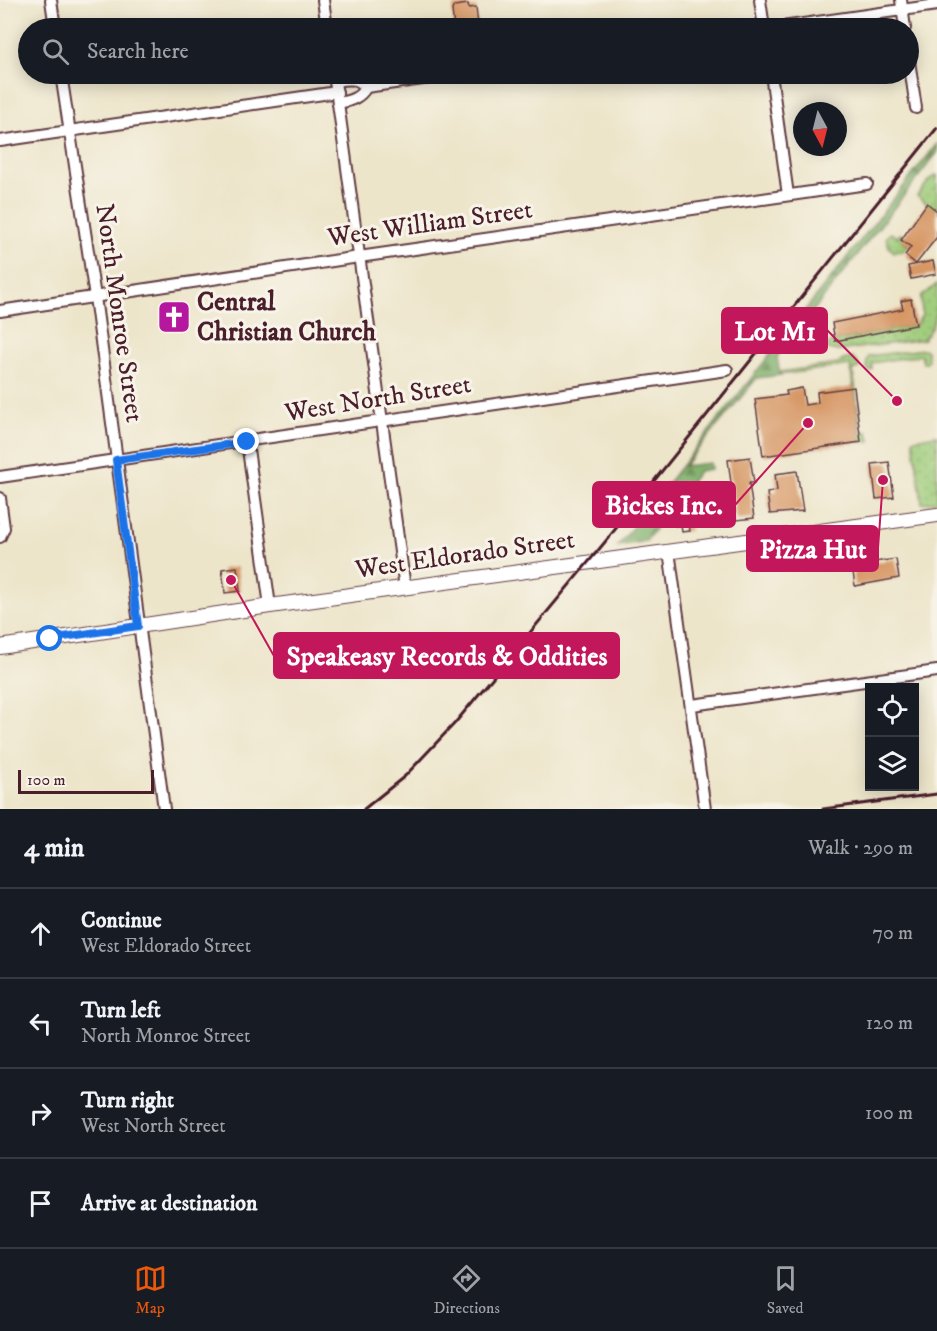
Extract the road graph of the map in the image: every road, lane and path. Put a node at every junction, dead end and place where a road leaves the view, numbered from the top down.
1 (51, 0) edge
2 (323, 0) edge
3 (760, 0) edge
4 (901, 5) edge
5 (937, 5) edge
6 (54, 18) edge
7 (326, 18) edge
8 (763, 18) edge
9 (830, 18) edge
10 (63, 84) edge
11 (364, 84) edge
12 (387, 84) edge
13 (772, 84) edge
14 (913, 84) edge
15 (336, 87) edge
16 (366, 87) junction
17 (916, 108) dead end
18 (69, 130) junction
19 (0, 141) edge
20 (867, 184) dead end
21 (788, 195) junction
22 (360, 256) junction
23 (95, 297) junction
24 (0, 311) edge
25 (727, 370) dead end
26 (381, 421) junction
27 (247, 442) junction
28 (116, 460) junction
29 (0, 477) edge
30 (0, 498) edge
31 (937, 514) edge
32 (1, 536) edge
33 (669, 551) junction
34 (405, 588) junction
35 (270, 606) junction
36 (138, 626) junction
37 (0, 647) edge
38 (937, 671) edge
39 (692, 705) junction
40 (164, 809) edge
41 (705, 809) edge

1 - 6 street
2 - 7 street
3 - 8 street
4 - 5 street
4 - 9 street
10 - 18 street, North Monroe Street
11 - 16 street
12 - 16 street
13 - 21 street
14 - 17 street
15 - 16 street
15 - 18 street
15 - 22 street
18 - 19 street
18 - 23 street, North Monroe Street
20 - 21 street, West William Street
21 - 22 street, West William Street
22 - 23 street, West William Street
22 - 26 street
23 - 24 street, West William Street
23 - 28 street, North Monroe Street
25 - 26 street, West North Street
26 - 27 street, West North Street
26 - 34 street
27 - 28 street, West North Street
27 - 35 street
28 - 29 street, West North Street
28 - 36 street, North Monroe Street
30 - 32 street
31 - 33 main road, West Eldorado Street
33 - 34 main road, West Eldorado Street
33 - 39 street
34 - 35 main road, West Eldorado Street
35 - 36 main road, West Eldorado Street
36 - 37 main road, West Eldorado Street
36 - 40 street, North Monroe Street
38 - 39 street
39 - 41 street

